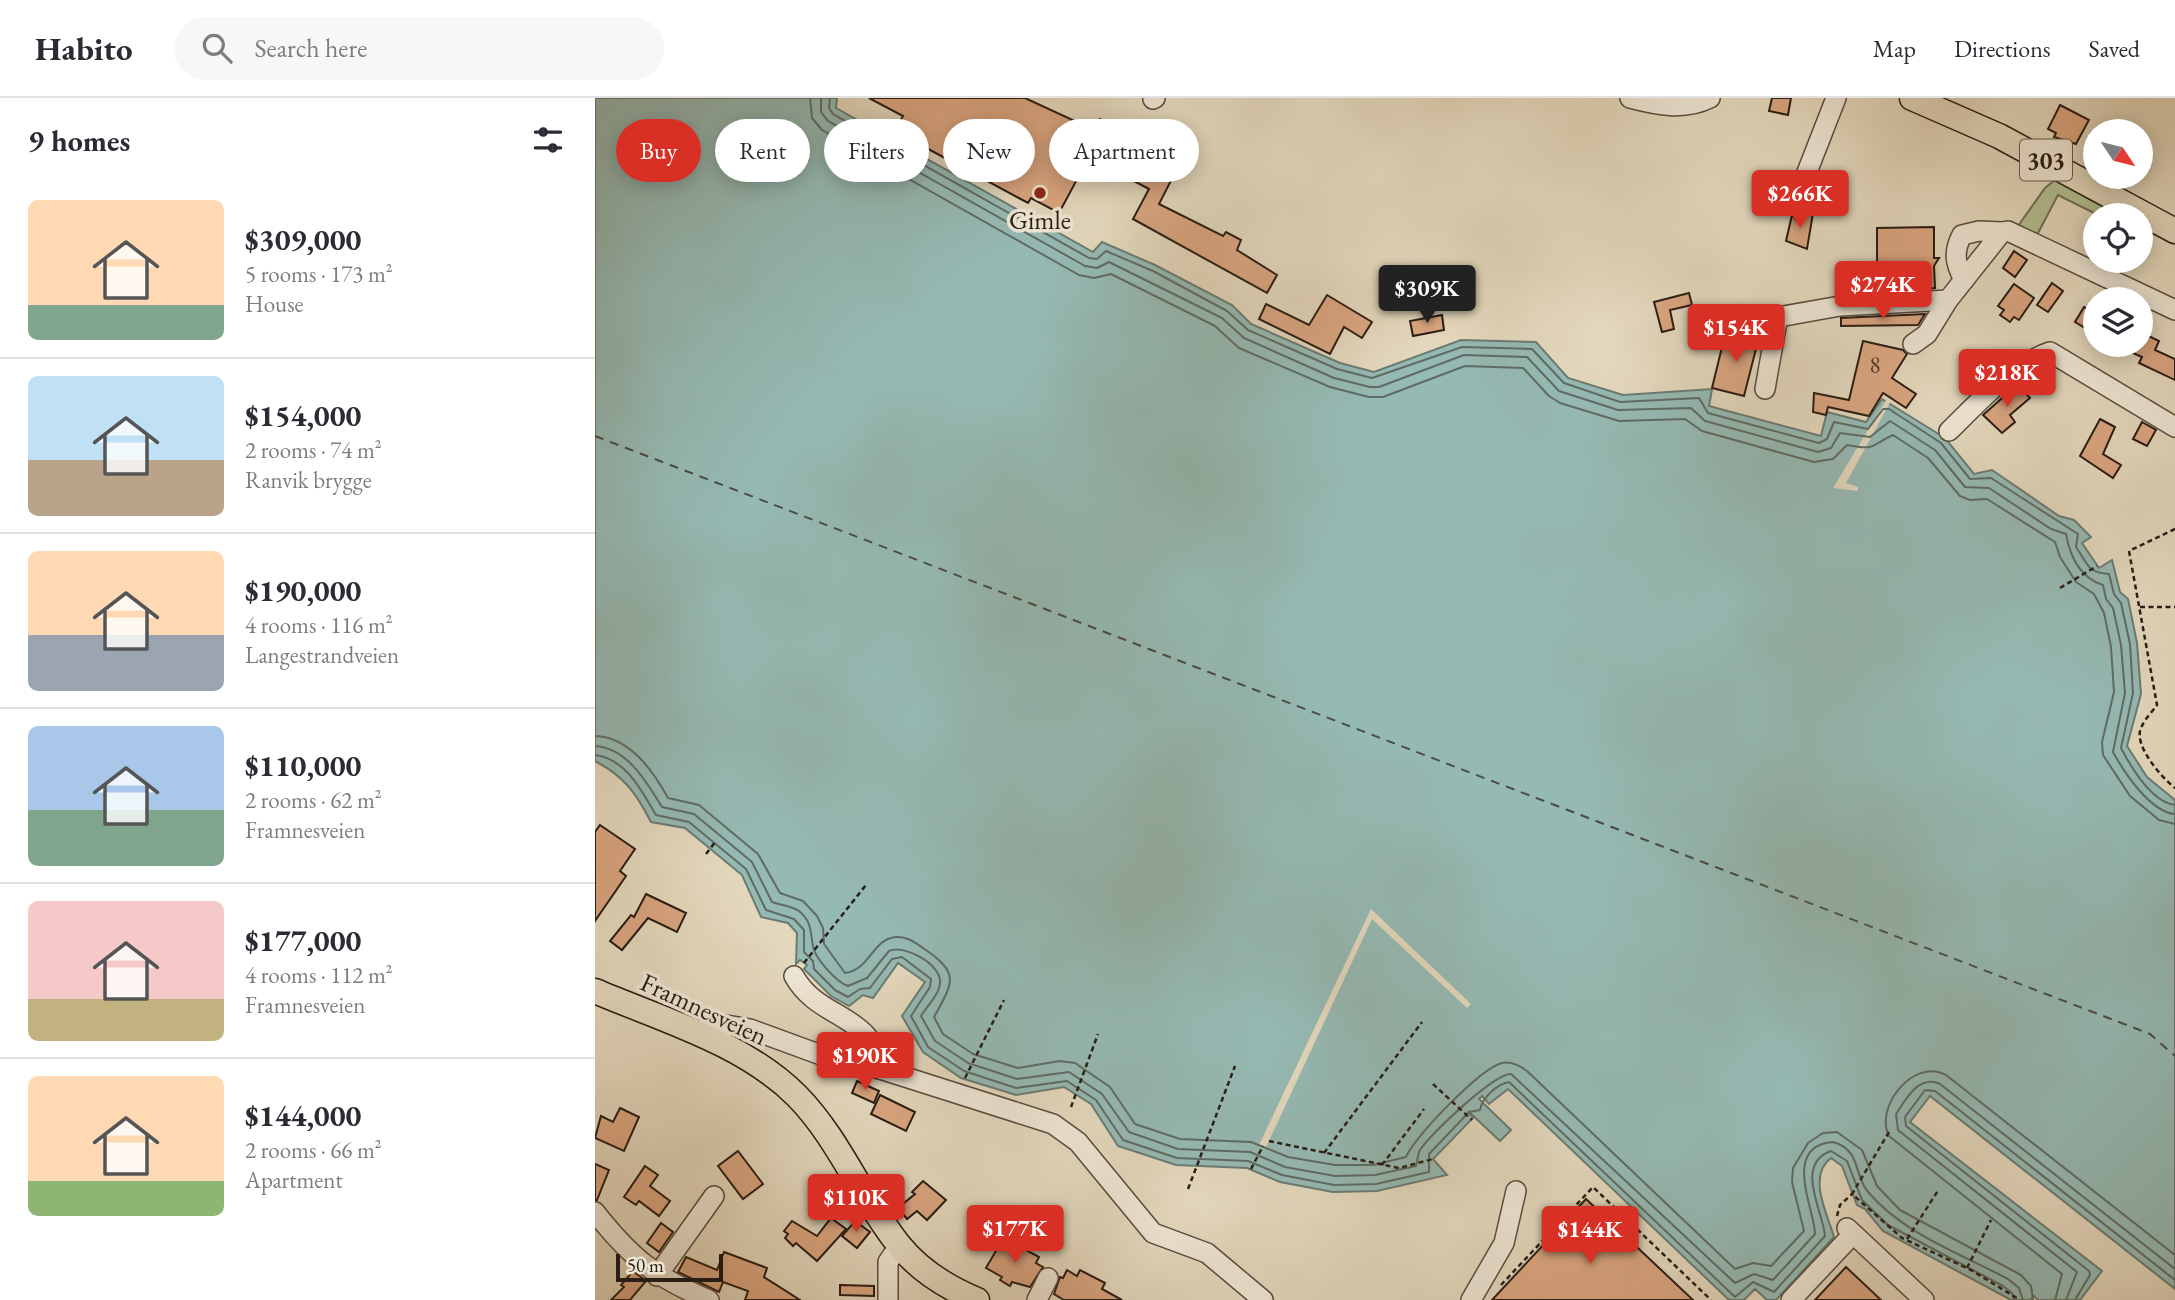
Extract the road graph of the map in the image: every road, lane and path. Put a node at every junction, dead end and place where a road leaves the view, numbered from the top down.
1 (1630, 98) edge
2 (1710, 98) edge
3 (1836, 98) edge
4 (1912, 98) edge
5 (1802, 184) dead end
6 (2175, 231) edge
7 (2002, 232) junction
8 (1964, 279) junction
9 (1948, 300) junction
10 (2175, 310) edge
11 (1778, 316) junction
12 (1721, 327) dead end
13 (1913, 344) dead end
14 (1765, 389) dead end
15 (2175, 427) edge
16 (1949, 431) dead end
17 (2175, 529) edge
18 (2097, 566) dead end
19 (2060, 588) dead end
20 (2139, 607) junction
21 (2175, 607) edge
22 (2175, 788) edge
23 (716, 841) dead end
24 (706, 854) dead end
25 (866, 885) dead end
26 (799, 969) joint
27 (595, 991) edge
28 (1004, 1000) dead end
29 (1422, 1022) dead end
30 (1098, 1034) dead end
31 (699, 1035) junction
32 (1235, 1066) dead end
33 (880, 1069) junction
34 (965, 1079) dead end
35 (1433, 1084) dead end
36 (1071, 1107) dead end
37 (1424, 1109) dead end
38 (1472, 1120) dead end
39 (1889, 1132) dead end
40 (1269, 1141) dead end
41 (1263, 1146) dead end
42 (1324, 1153) junction
43 (1433, 1159) dead end
44 (1382, 1165) junction
45 (1251, 1169) dead end
46 (1188, 1189) dead end
47 (1939, 1189) dead end
48 (1516, 1191) dead end
49 (714, 1196) dead end
50 (595, 1212) edge
51 (1991, 1220) dead end
52 (1907, 1240) junction
53 (899, 1246) junction
54 (1967, 1268) junction
55 (657, 1276) junction
56 (1048, 1278) dead end
57 (1495, 1291) dead end
58 (709, 1300) edge
59 (888, 1300) edge
60 (977, 1300) edge
61 (1037, 1300) edge
62 (1263, 1300) edge
63 (1471, 1300) edge
64 (1711, 1300) edge
65 (1791, 1300) edge
66 (1924, 1300) edge
67 (2020, 1300) edge

1 - 2 street
3 - 5 street
4 - 6 main road, 303
7 - 8 street
7 - 8 street
7 - 10 street
8 - 9 street
9 - 11 street
9 - 13 street
11 - 12 street
11 - 14 street
15 - 16 street
17 - 20 path
18 - 19 path
20 - 21 path
20 - 22 path
23 - 24 path
25 - 26 path
26 - 33 street
27 - 31 main road, Framnesveien
28 - 34 path
29 - 42 path
30 - 36 path
31 - 33 street
31 - 53 main road, Framnesveien
32 - 46 path
33 - 62 street
35 - 38 path
37 - 44 path
39 - 52 path
40 - 42 path
41 - 45 path
42 - 44 path
43 - 44 path
47 - 52 path
48 - 63 street
49 - 55 street
50 - 55 street
51 - 54 path
52 - 54 path
53 - 59 street
53 - 60 main road, Framnesveien
54 - 67 path
55 - 58 street
56 - 61 street
57 - 64 path
65 - 66 street

